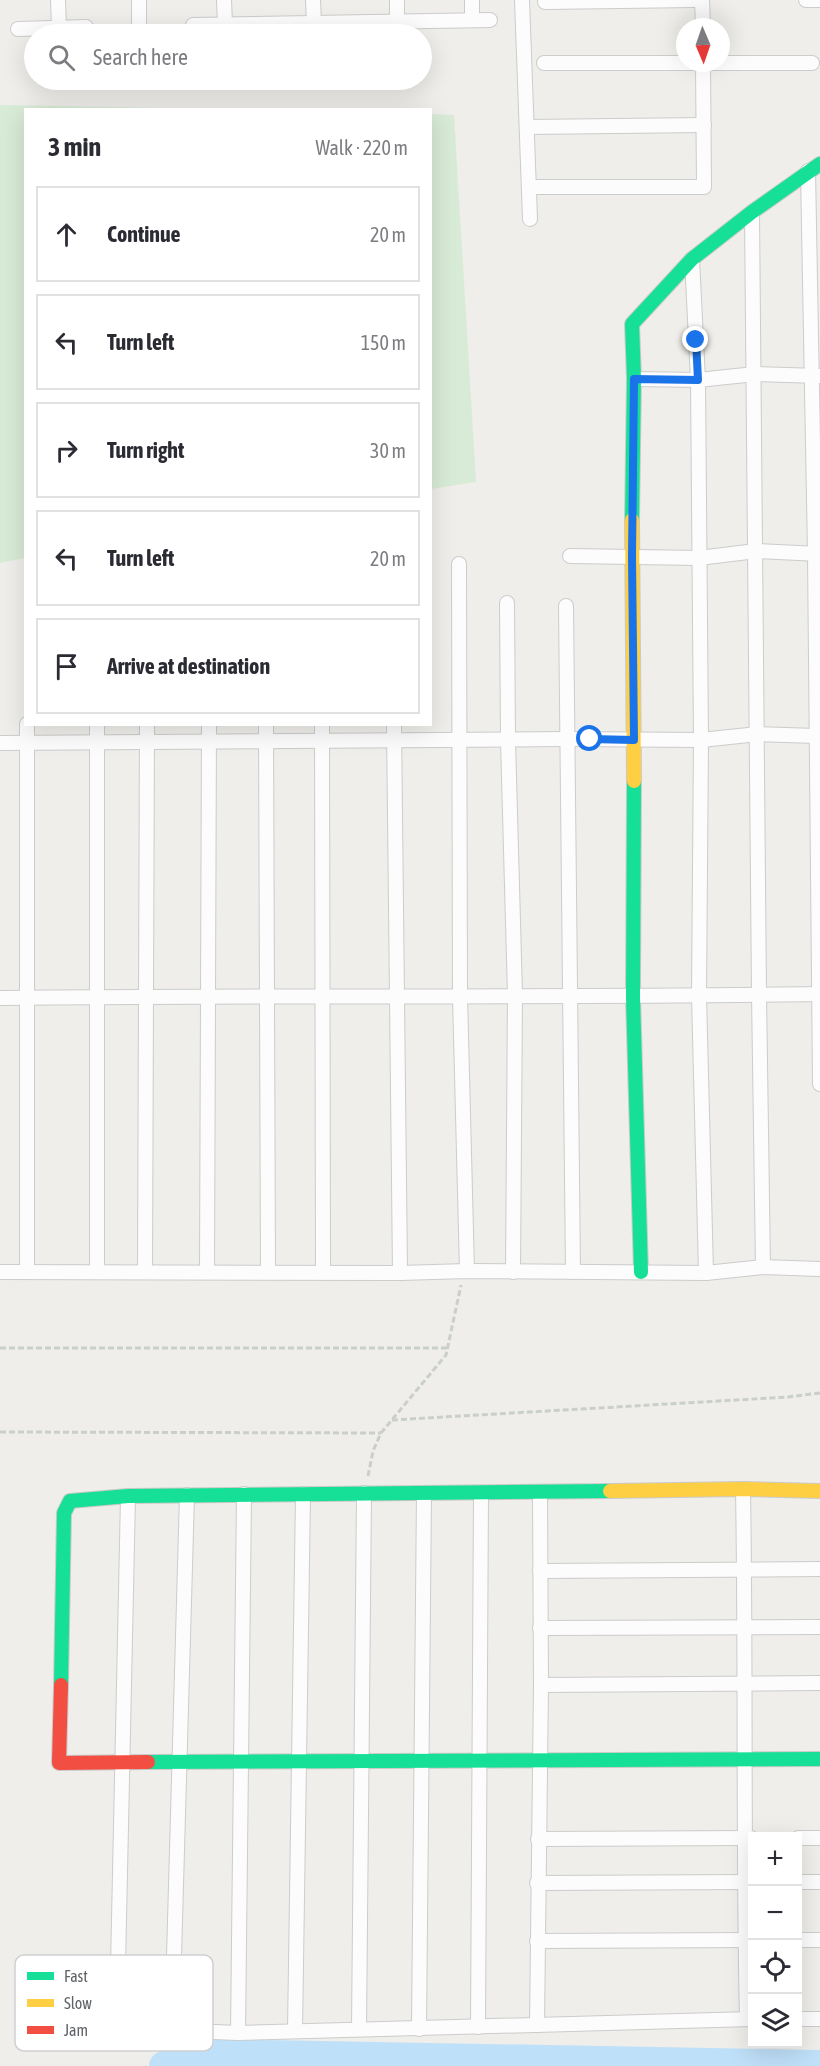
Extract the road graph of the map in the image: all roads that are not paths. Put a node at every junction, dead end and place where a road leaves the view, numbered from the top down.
1 (58, 0) edge
2 (138, 0) edge
3 (224, 0) edge
4 (313, 0) edge
5 (397, 0) edge
6 (472, 0) edge
7 (522, 0) edge
8 (695, 0) edge
9 (702, 0) edge
10 (806, 0) edge
11 (820, 0) edge
12 (545, 2) dead end
13 (702, 18) edge
14 (472, 20) junction
15 (490, 20) dead end
16 (397, 21) junction
17 (314, 23) junction
18 (59, 24) edge
19 (139, 24) edge
20 (225, 24) joint
21 (18, 29) dead end
22 (24, 29) edge
23 (544, 63) dead end
24 (676, 63) edge
25 (730, 63) edge
26 (812, 63) dead end
27 (703, 72) edge
28 (704, 125) junction
29 (526, 127) junction
30 (814, 168) edge
31 (529, 187) junction
32 (753, 212) junction
33 (530, 219) dead end
34 (693, 259) junction
35 (755, 374) junction
36 (816, 376) edge
37 (634, 379) junction
38 (698, 380) junction
39 (756, 551) junction
40 (818, 553) edge
41 (570, 556) dead end
42 (632, 557) junction
43 (699, 558) junction
44 (459, 564) dead end
45 (507, 603) dead end
46 (566, 606) dead end
47 (27, 726) edge
48 (97, 726) edge
49 (147, 726) edge
50 (209, 726) edge
51 (266, 726) edge
52 (322, 726) edge
53 (394, 726) edge
54 (758, 734) junction
55 (818, 734) edge
56 (567, 739) junction
57 (508, 740) junction
58 (634, 740) junction
59 (701, 740) junction
60 (266, 741) junction
61 (322, 741) junction
62 (459, 741) junction
63 (147, 742) junction
64 (209, 742) junction
65 (394, 742) junction
66 (27, 743) junction
67 (97, 743) junction
68 (0, 744) edge
69 (759, 994) junction
70 (819, 994) edge
71 (515, 995) junction
72 (699, 995) junction
73 (208, 996) junction
74 (267, 996) junction
75 (323, 996) junction
76 (460, 996) junction
77 (27, 997) junction
78 (97, 997) junction
79 (146, 997) junction
80 (397, 997) junction
81 (570, 997) junction
82 (633, 997) junction
83 (0, 998) edge
84 (820, 1084) edge
85 (763, 1267) junction
86 (820, 1269) edge
87 (467, 1271) junction
88 (0, 1272) edge
89 (27, 1272) junction
90 (97, 1272) junction
91 (145, 1272) junction
92 (207, 1272) junction
93 (268, 1272) junction
94 (323, 1272) junction
95 (513, 1272) junction
96 (573, 1272) junction
97 (641, 1272) junction
98 (400, 1273) junction
99 (706, 1273) junction
100 (743, 1489) junction
101 (820, 1491) edge
102 (364, 1492) junction
103 (481, 1492) junction
104 (540, 1492) junction
105 (424, 1493) junction
106 (244, 1494) junction
107 (303, 1494) junction
108 (187, 1495) junction
109 (128, 1496) junction
110 (744, 1569) junction
111 (820, 1569) edge
112 (540, 1571) junction
113 (745, 1627) junction
114 (820, 1627) edge
115 (540, 1628) junction
116 (820, 1683) edge
117 (746, 1684) junction
118 (541, 1685) junction
119 (820, 1759) edge
120 (362, 1760) junction
121 (745, 1760) junction
122 (122, 1761) junction
123 (180, 1761) junction
124 (241, 1761) junction
125 (299, 1761) junction
126 (422, 1761) junction
127 (480, 1761) junction
128 (539, 1761) junction
129 (748, 1838) edge
130 (802, 1838) edge
131 (820, 1838) edge
132 (538, 1839) junction
133 (748, 1882) edge
134 (802, 1882) edge
135 (820, 1882) edge
136 (537, 1883) junction
137 (748, 1940) edge
138 (802, 1940) edge
139 (820, 1940) edge
140 (537, 1941) junction
141 (118, 1955) edge
142 (174, 1955) edge
143 (748, 2019) edge
144 (802, 2019) edge
145 (820, 2019) edge
146 (537, 2025) junction
147 (478, 2027) junction
148 (419, 2028) junction
149 (359, 2029) junction
150 (295, 2031) junction
151 (213, 2032) edge
152 (238, 2033) junction

1 - 18 street
2 - 19 street
3 - 20 street
4 - 17 street
5 - 16 street
6 - 14 street
7 - 29 street
8 - 12 street
9 - 13 street
10 - 11 street
14 - 15 street
14 - 16 street
16 - 17 street
17 - 20 street
21 - 22 street
23 - 24 street
25 - 26 street
27 - 28 street
28 - 29 street
28 - 31 street
29 - 31 street
30 - 32 street
30 - 36 street
31 - 33 street
32 - 34 street
32 - 35 street
34 - 37 street
34 - 38 street
35 - 36 street
35 - 38 street
35 - 39 street
36 - 40 street
37 - 38 street
37 - 42 street
38 - 43 street
39 - 40 street
39 - 43 street
39 - 54 street
40 - 55 street
41 - 42 street
42 - 43 street
42 - 58 street
43 - 59 street
44 - 62 street
45 - 57 street
46 - 56 street
47 - 66 street
48 - 67 street
49 - 63 street
50 - 64 street
51 - 60 street
52 - 61 street
53 - 65 street
54 - 55 street
54 - 59 street
54 - 69 street
55 - 70 street
56 - 57 street
56 - 58 street
56 - 81 street
57 - 62 street
57 - 71 street
58 - 59 street
58 - 82 street
59 - 72 street
60 - 61 street
60 - 64 street
60 - 74 street
61 - 65 street
61 - 75 street
62 - 65 street
62 - 76 street
63 - 64 street
63 - 67 street
63 - 79 street
64 - 73 street
65 - 80 street
66 - 67 street
66 - 68 street
66 - 77 street
67 - 78 street
69 - 70 street
69 - 72 street
69 - 85 street
70 - 84 street
71 - 76 street
71 - 81 street
71 - 95 street
72 - 82 street
72 - 99 street
73 - 74 street
73 - 79 street
73 - 92 street
74 - 75 street
74 - 93 street
75 - 80 street
75 - 94 street
76 - 80 street
76 - 87 street
77 - 78 street
77 - 83 street
77 - 89 street
78 - 79 street
78 - 90 street
79 - 91 street
80 - 98 street
81 - 82 street
81 - 96 street
82 - 97 street
85 - 86 street
85 - 99 street
87 - 95 street
87 - 98 street
88 - 89 street
89 - 90 street
90 - 91 street
91 - 92 street
92 - 93 street
93 - 94 street
94 - 98 street
95 - 96 street
96 - 97 street
97 - 99 street
100 - 101 street
100 - 104 street
100 - 110 street
102 - 105 street
102 - 107 street
102 - 120 street
103 - 104 street
103 - 105 street
103 - 127 street
104 - 112 street
105 - 126 street
106 - 107 street
106 - 108 street
106 - 124 street
107 - 125 street
108 - 109 street
108 - 123 street
109 - 122 street
109 - 122 street
110 - 111 street
110 - 112 street
110 - 113 street
112 - 115 street
113 - 114 street
113 - 115 street
113 - 117 street
115 - 118 street
116 - 117 street
117 - 118 street
117 - 121 street
118 - 128 street
119 - 121 street
120 - 125 street
120 - 126 street
120 - 149 street
121 - 128 street
121 - 129 street
122 - 123 street
122 - 141 street
123 - 124 street
123 - 142 street
124 - 125 street
124 - 152 street
125 - 150 street
126 - 127 street
126 - 148 street
127 - 128 street
127 - 147 street
128 - 132 street
129 - 132 street
130 - 131 street
132 - 136 street
133 - 136 street
134 - 135 street
136 - 140 street
137 - 140 street
138 - 139 street
140 - 146 street
143 - 146 street
144 - 145 street
146 - 147 street
147 - 148 street
148 - 149 street
149 - 150 street
150 - 152 street
151 - 152 street

